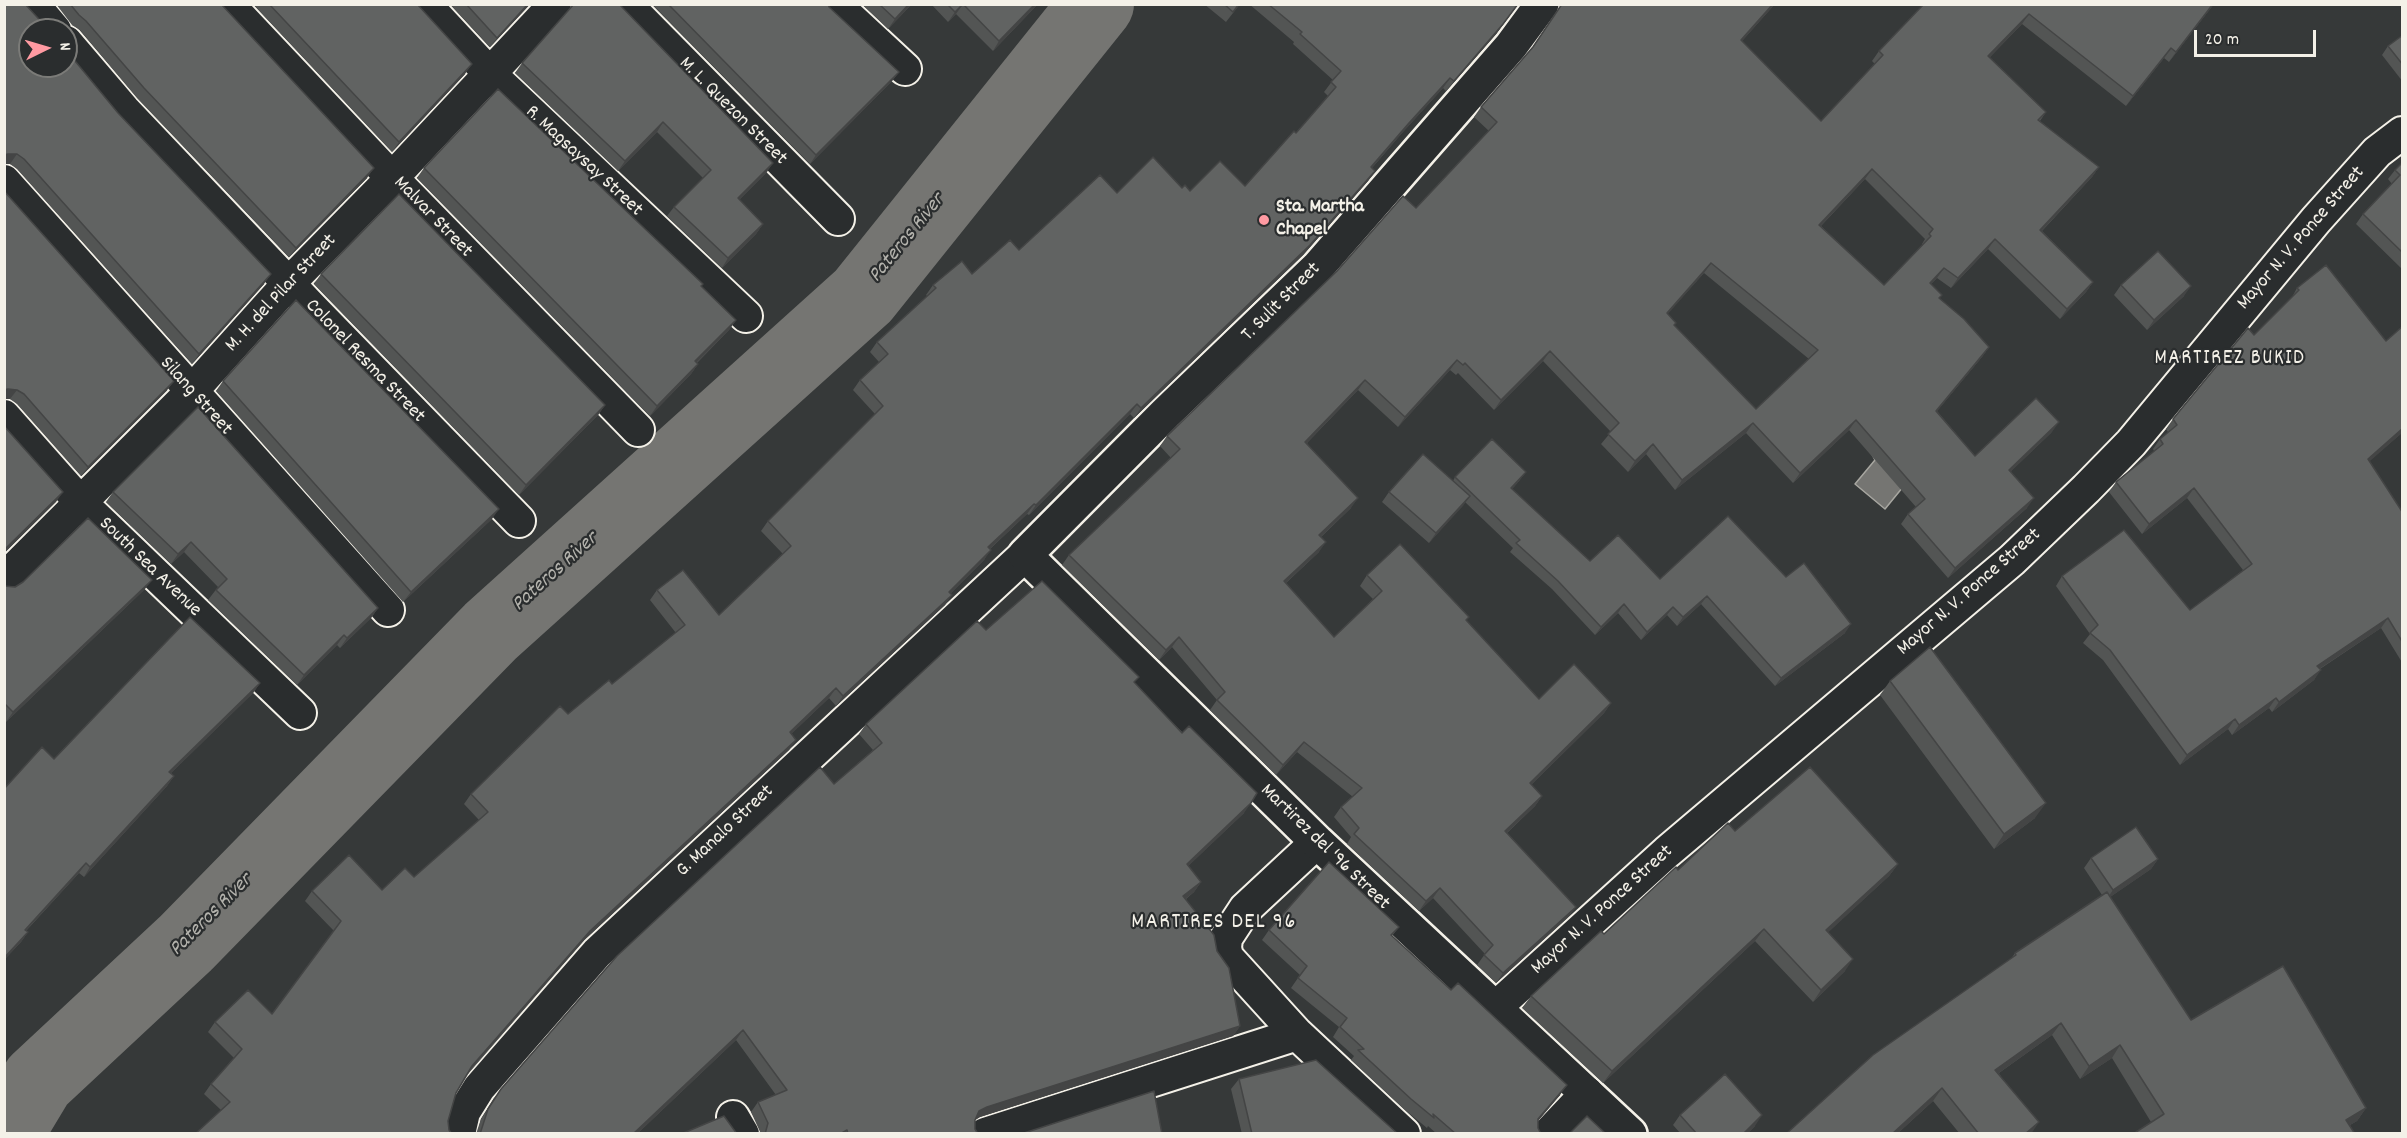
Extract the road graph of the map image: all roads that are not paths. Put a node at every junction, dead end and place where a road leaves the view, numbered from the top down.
1 (33, 4) edge
2 (228, 4) edge
3 (425, 4) edge
4 (555, 4) edge
5 (626, 4) edge
6 (835, 4) edge
7 (1542, 4) edge
8 (45, 18) edge
9 (78, 56) edge
10 (904, 69) dead end
11 (490, 75) junction
12 (2403, 133) edge
13 (392, 178) junction
14 (4, 181) edge
15 (838, 219) dead end
16 (288, 284) junction
17 (746, 316) dead end
18 (191, 392) junction
19 (4, 416) edge
20 (638, 429) dead end
21 (81, 502) junction
22 (519, 521) dead end
23 (1024, 555) junction
24 (4, 579) edge
25 (388, 610) dead end
26 (300, 713) dead end
27 (1317, 842) junction
28 (1494, 1009) junction
29 (1298, 1034) junction
30 (1587, 1093) junction
31 (459, 1134) edge
32 (985, 1134) edge
33 (1404, 1134) edge
34 (1548, 1134) edge
35 (1630, 1134) edge

1 - 8 street
2 - 13 street, Malvar Street
3 - 11 street, R. Magsaysay Street
4 - 11 street, M. H. del Pilar Street
5 - 15 street, M. L. Quezon Street
6 - 10 street
7 - 23 street, T. Sulit Street
9 - 16 street, Colonel Resma Street
11 - 13 street, M. H. del Pilar Street
11 - 17 street, R. Magsaysay Street
12 - 28 street, Mayor N. V. Ponce Street
13 - 16 street, M. H. del Pilar Street
13 - 20 street, Malvar Street
14 - 18 street, Silang Street
16 - 18 street, M. H. del Pilar Street
16 - 22 street, Colonel Resma Street
18 - 21 street, M. H. del Pilar Street
18 - 25 street, Silang Street
19 - 21 street, South Sea Avenue
21 - 24 street, M. H. del Pilar Street
21 - 26 street, South Sea Avenue
23 - 27 street, Martirez del '96 Street
23 - 31 street, G. Manalo Street
27 - 28 street, Martirez del '96 Street
27 - 29 street
28 - 30 street, Martirez del '96 Street
29 - 32 street
29 - 33 street
30 - 34 street
30 - 35 street, Martirez del '96 Street

